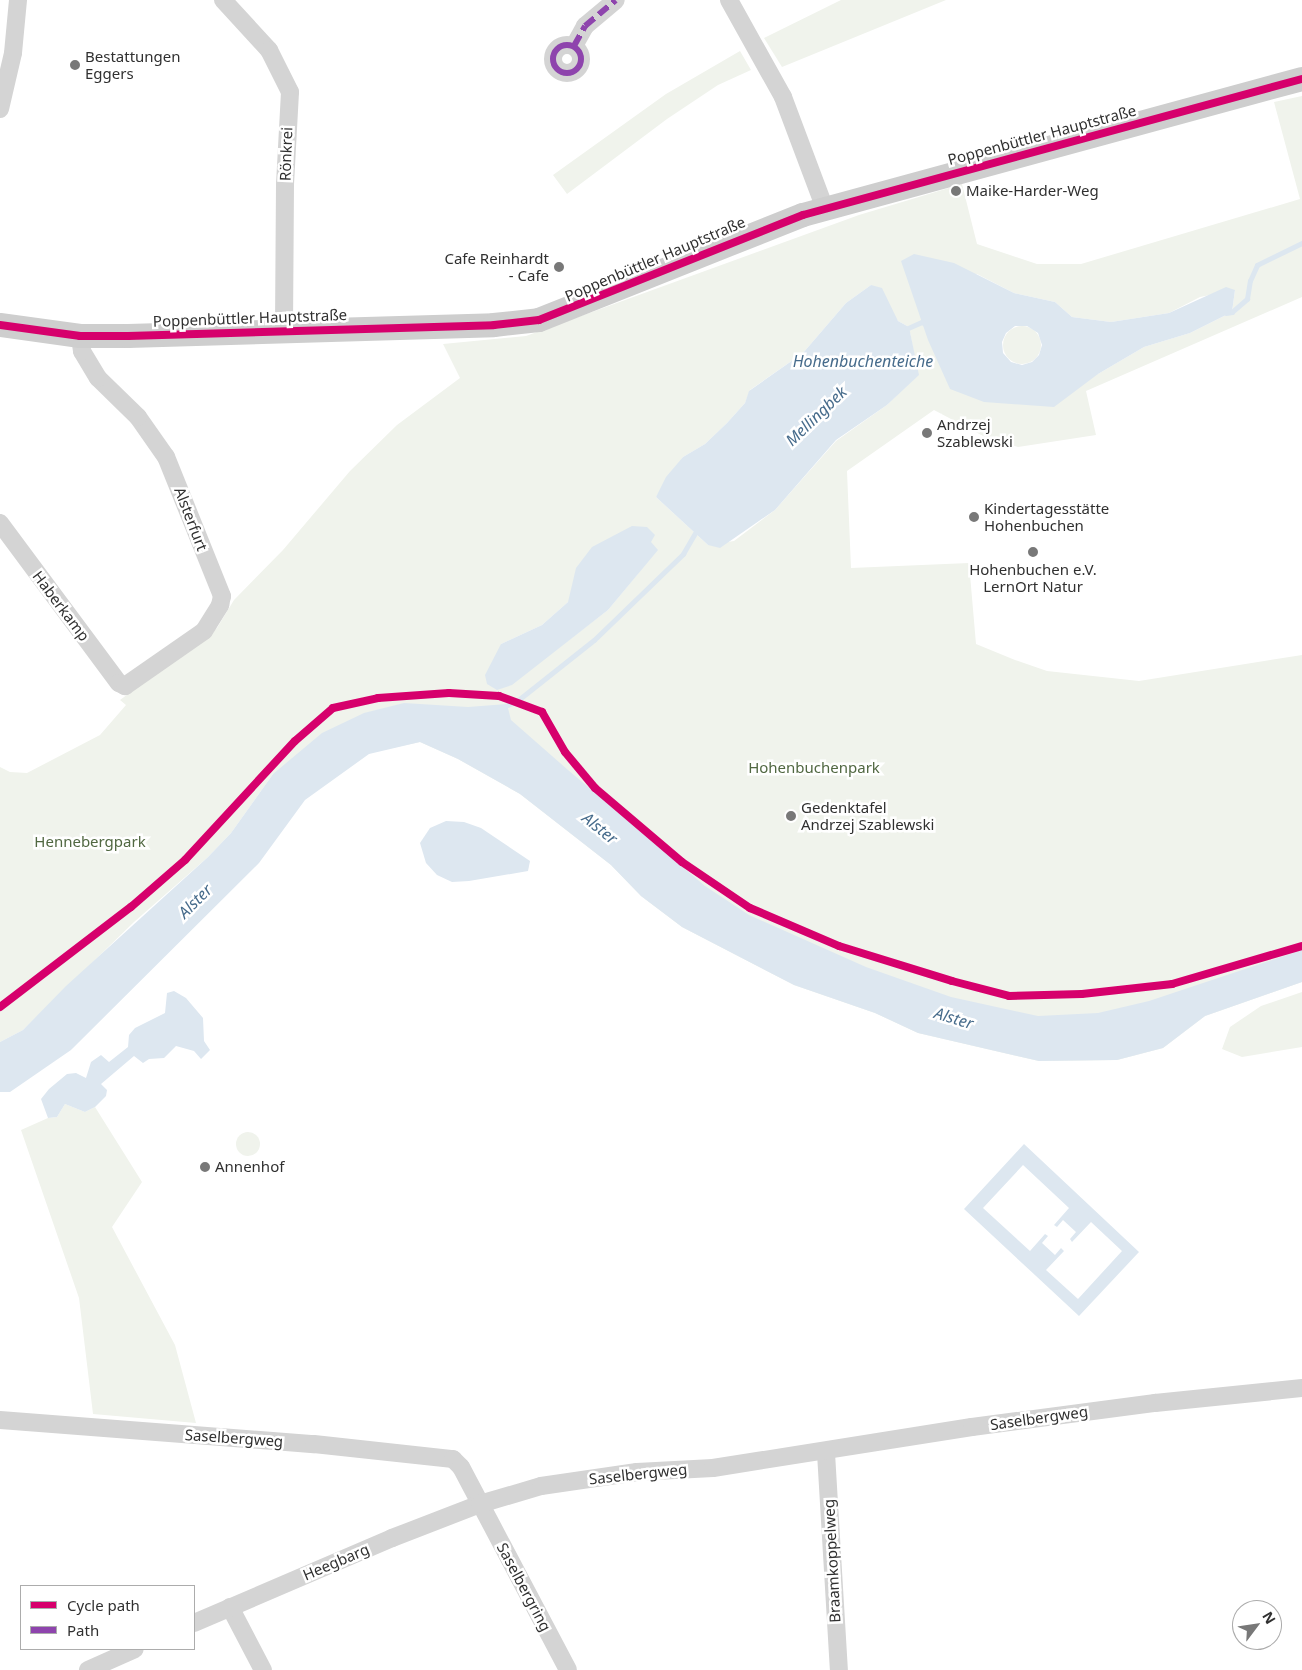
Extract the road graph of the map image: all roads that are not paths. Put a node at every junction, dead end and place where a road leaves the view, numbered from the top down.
1 (18, 0) edge
2 (223, 0) edge
3 (616, 0) edge
4 (729, 0) edge
5 (574, 46) dead end
6 (1302, 79) edge
7 (3, 85) edge
8 (0, 109) edge
9 (825, 208) junction
10 (0, 325) edge
11 (284, 331) junction
12 (80, 336) junction
13 (0, 523) edge
14 (125, 686) joint
15 (1302, 1388) edge
16 (0, 1420) edge
17 (826, 1452) junction
18 (480, 1504) junction
19 (230, 1608) junction
20 (195, 1623) edge
21 (133, 1650) edge
22 (88, 1670) edge
23 (263, 1670) edge
24 (568, 1670) edge
25 (839, 1670) edge

1 - 7 street
2 - 11 street, Rönkrei
3 - 5 street
4 - 9 street
6 - 9 street, Poppenbüttler Hauptstraße
7 - 8 street
9 - 11 street, Poppenbüttler Hauptstraße
10 - 12 street, Poppenbüttler Hauptstraße
11 - 12 street, Poppenbüttler Hauptstraße
12 - 14 street, Alsterfurt
13 - 14 street, Haberkamp
15 - 17 street, Saselbergweg
16 - 18 street, Saselbergweg
17 - 18 street, Saselbergweg
17 - 25 street, Braamkoppelweg
18 - 19 street, Heegbarg
18 - 24 street, Saselbergring
19 - 20 street, Heegbarg
19 - 23 street
21 - 22 street

